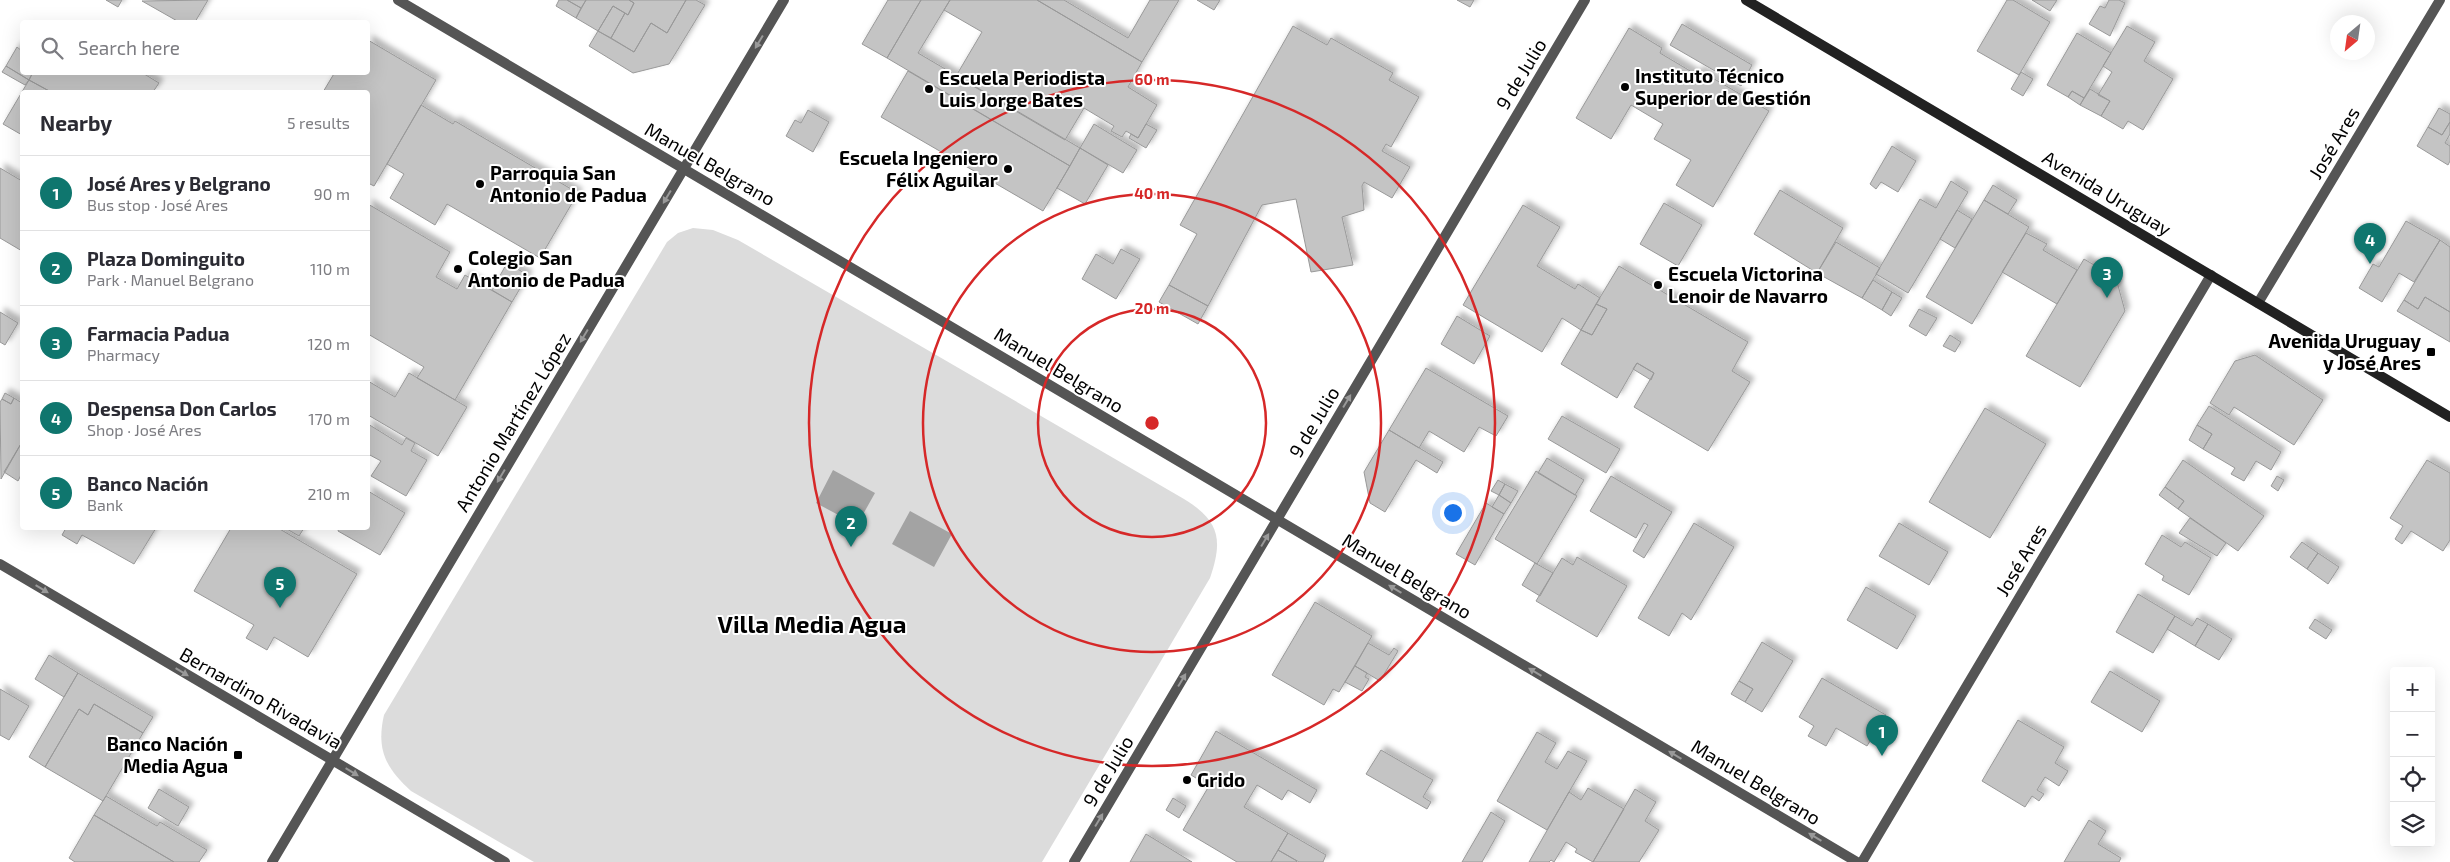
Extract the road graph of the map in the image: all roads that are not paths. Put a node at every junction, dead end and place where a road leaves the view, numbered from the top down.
1 (398, 0) edge
2 (784, 0) edge
3 (1585, 0) edge
4 (1746, 0) edge
5 (2440, 0) edge
6 (684, 169) junction
7 (2211, 275) junction
8 (2258, 303) junction
9 (2450, 417) edge
10 (1277, 520) junction
11 (0, 564) edge
12 (332, 760) junction
13 (272, 862) edge
14 (505, 862) edge
15 (1074, 862) edge
16 (1857, 862) edge
17 (1862, 862) edge

1 - 6 street, Manuel Belgrano
2 -> 6 street, Antonio Martínez López
10 -> 3 street, 9 de Julio
4 - 7 main road, Avenida Uruguay
5 - 8 street, José Ares
6 - 10 street, Manuel Belgrano
6 -> 12 street, Antonio Martínez López
7 - 8 main road, Avenida Uruguay
7 - 17 street, José Ares
8 - 9 main road, Avenida Uruguay
15 -> 10 street, 9 de Julio
16 -> 10 street, Manuel Belgrano
11 -> 12 street, Bernardino Rivadavia
12 - 13 street, Antonio Martínez López
12 -> 14 street, Bernardino Rivadavia

